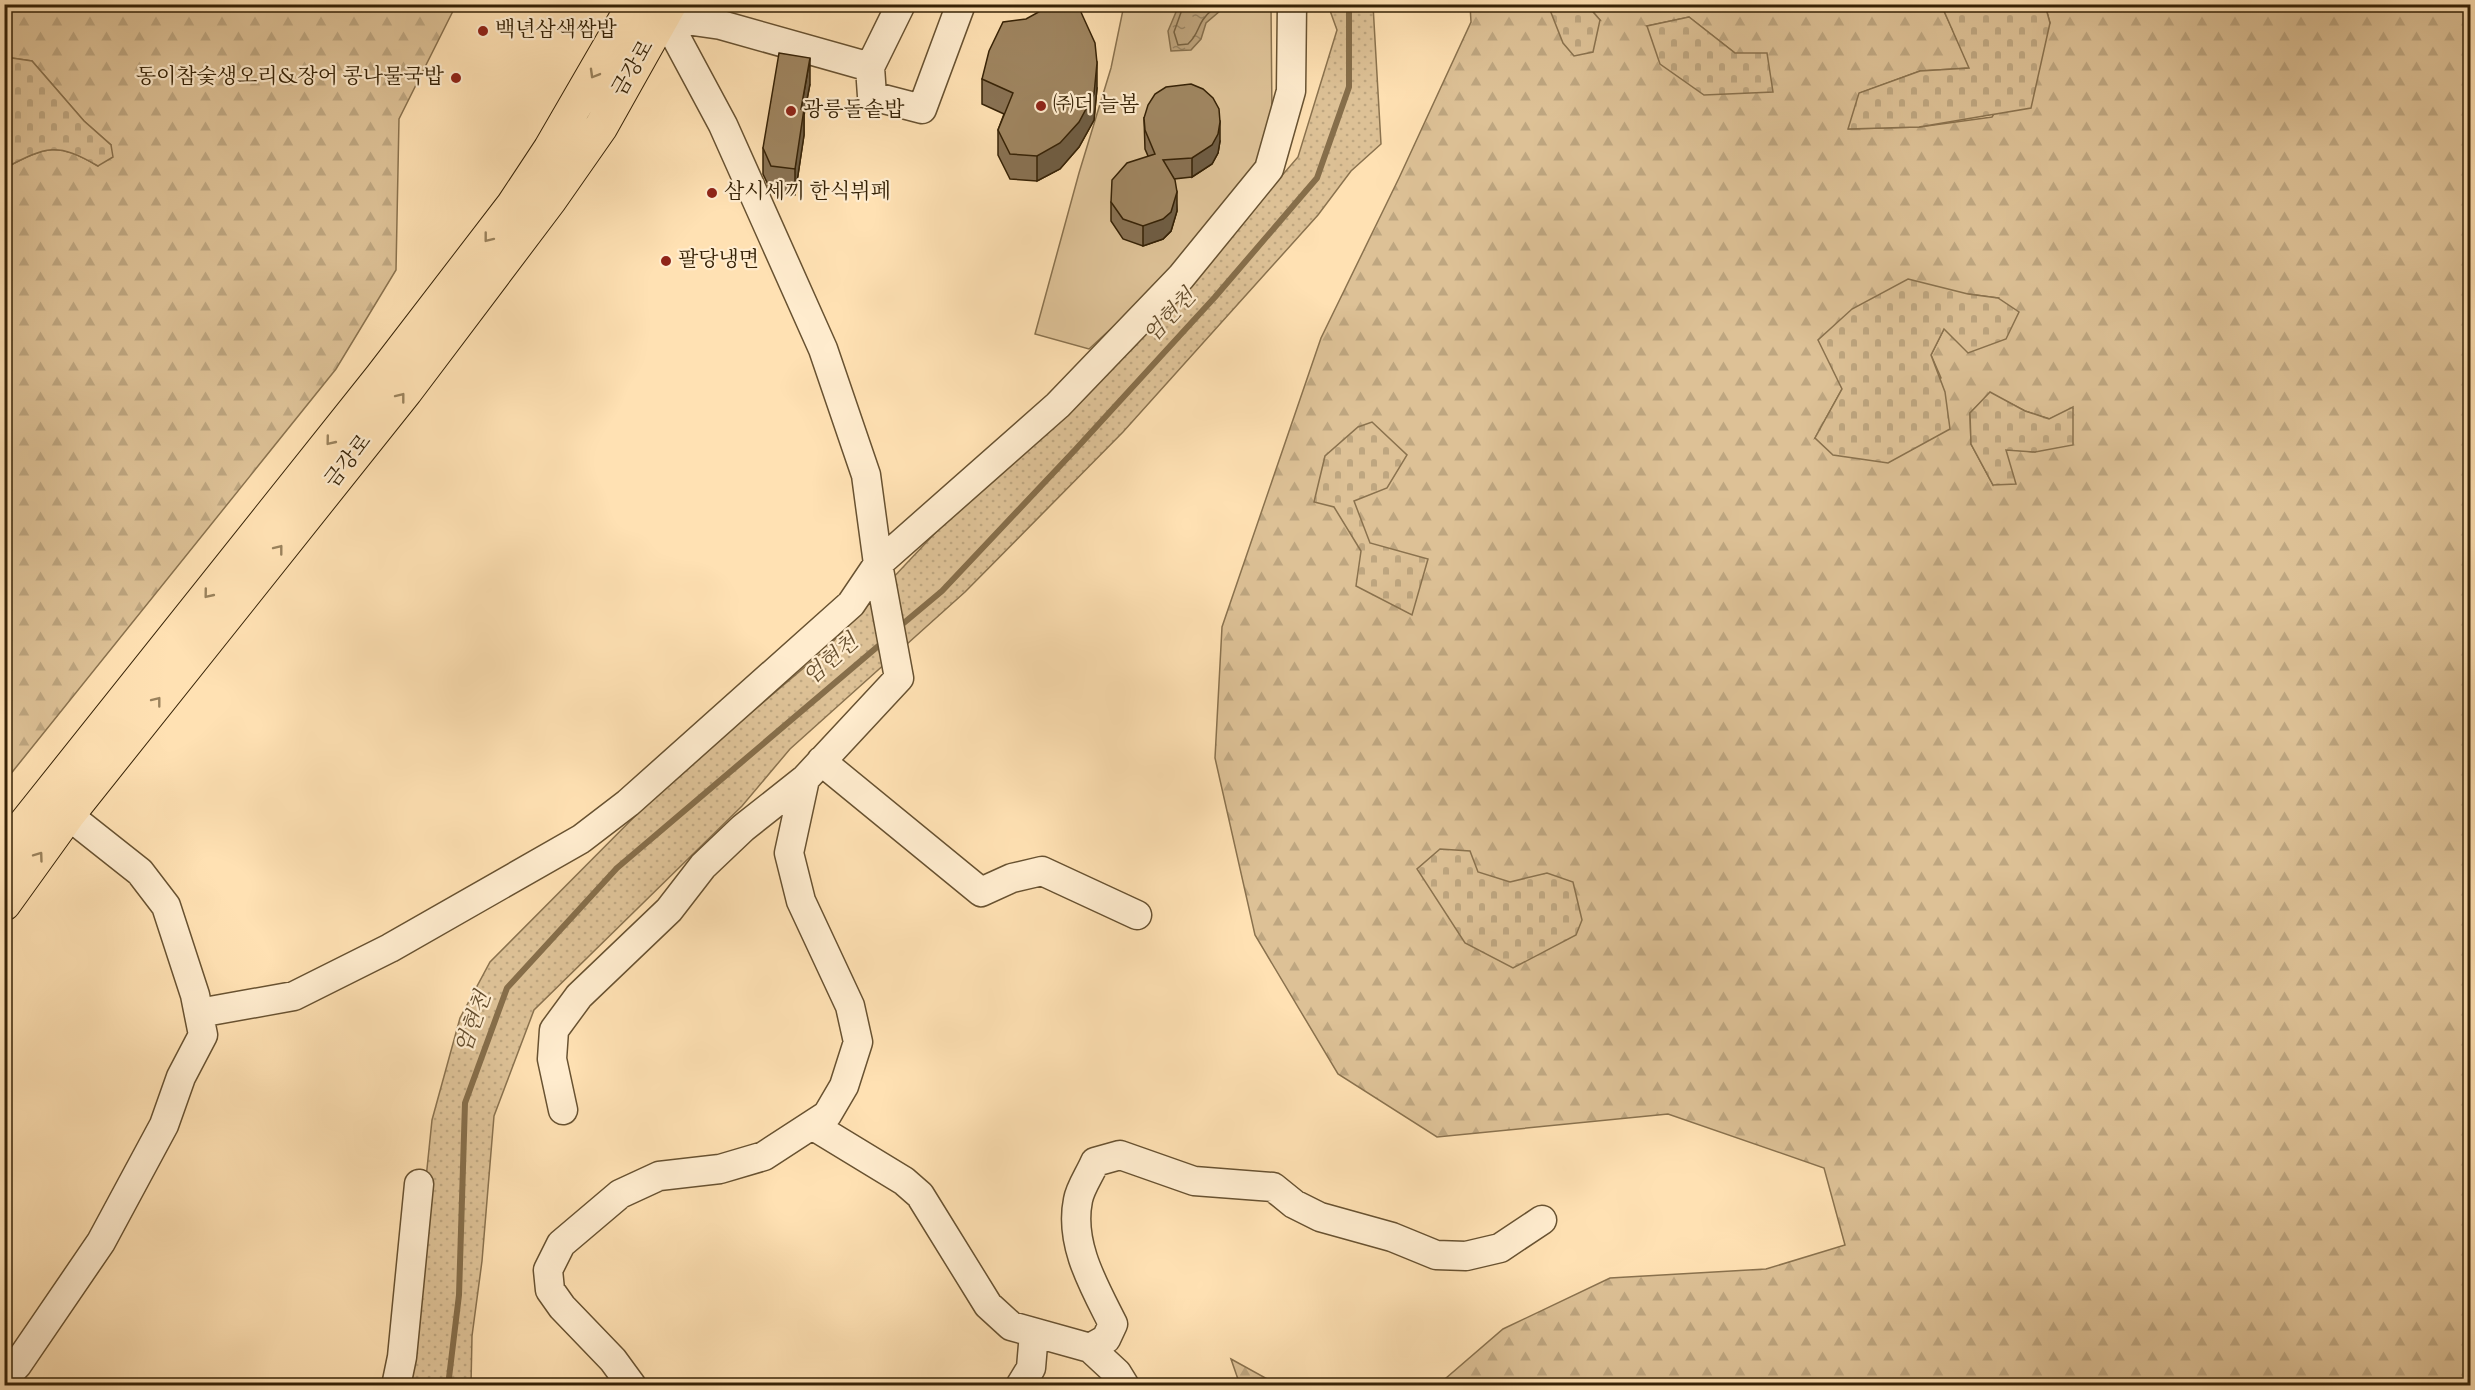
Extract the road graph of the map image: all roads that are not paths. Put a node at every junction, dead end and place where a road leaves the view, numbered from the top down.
1 (901, 4) edge
2 (961, 4) edge
3 (1292, 4) edge
4 (634, 5) edge
5 (667, 11) edge
6 (870, 67) junction
7 (878, 564) junction
8 (813, 770) junction
9 (68, 815) junction
10 (4, 850) edge
11 (4, 904) edge
12 (1137, 915) dead end
13 (199, 1013) junction
14 (563, 1110) dead end
15 (812, 1125) junction
16 (419, 1184) dead end
17 (1542, 1220) dead end
18 (1034, 1333) junction
19 (1090, 1348) junction
20 (4, 1379) edge
21 (396, 1386) edge
22 (632, 1386) edge
23 (1020, 1386) edge
24 (1125, 1386) edge

1 - 6 street
2 - 6 street
3 - 7 street
4 - 5 street
4 -> 10 main road, 금강로
5 - 6 street
5 - 7 street
9 -> 5 main road, 금강로
7 - 8 street
7 - 13 street
8 - 12 street
8 - 14 street
8 - 15 street
11 -> 9 main road, 금강로
9 - 13 street
13 - 20 street
15 - 18 street
15 - 22 street
16 - 21 street
17 - 19 street
18 - 19 street
18 - 23 street
19 - 24 street

